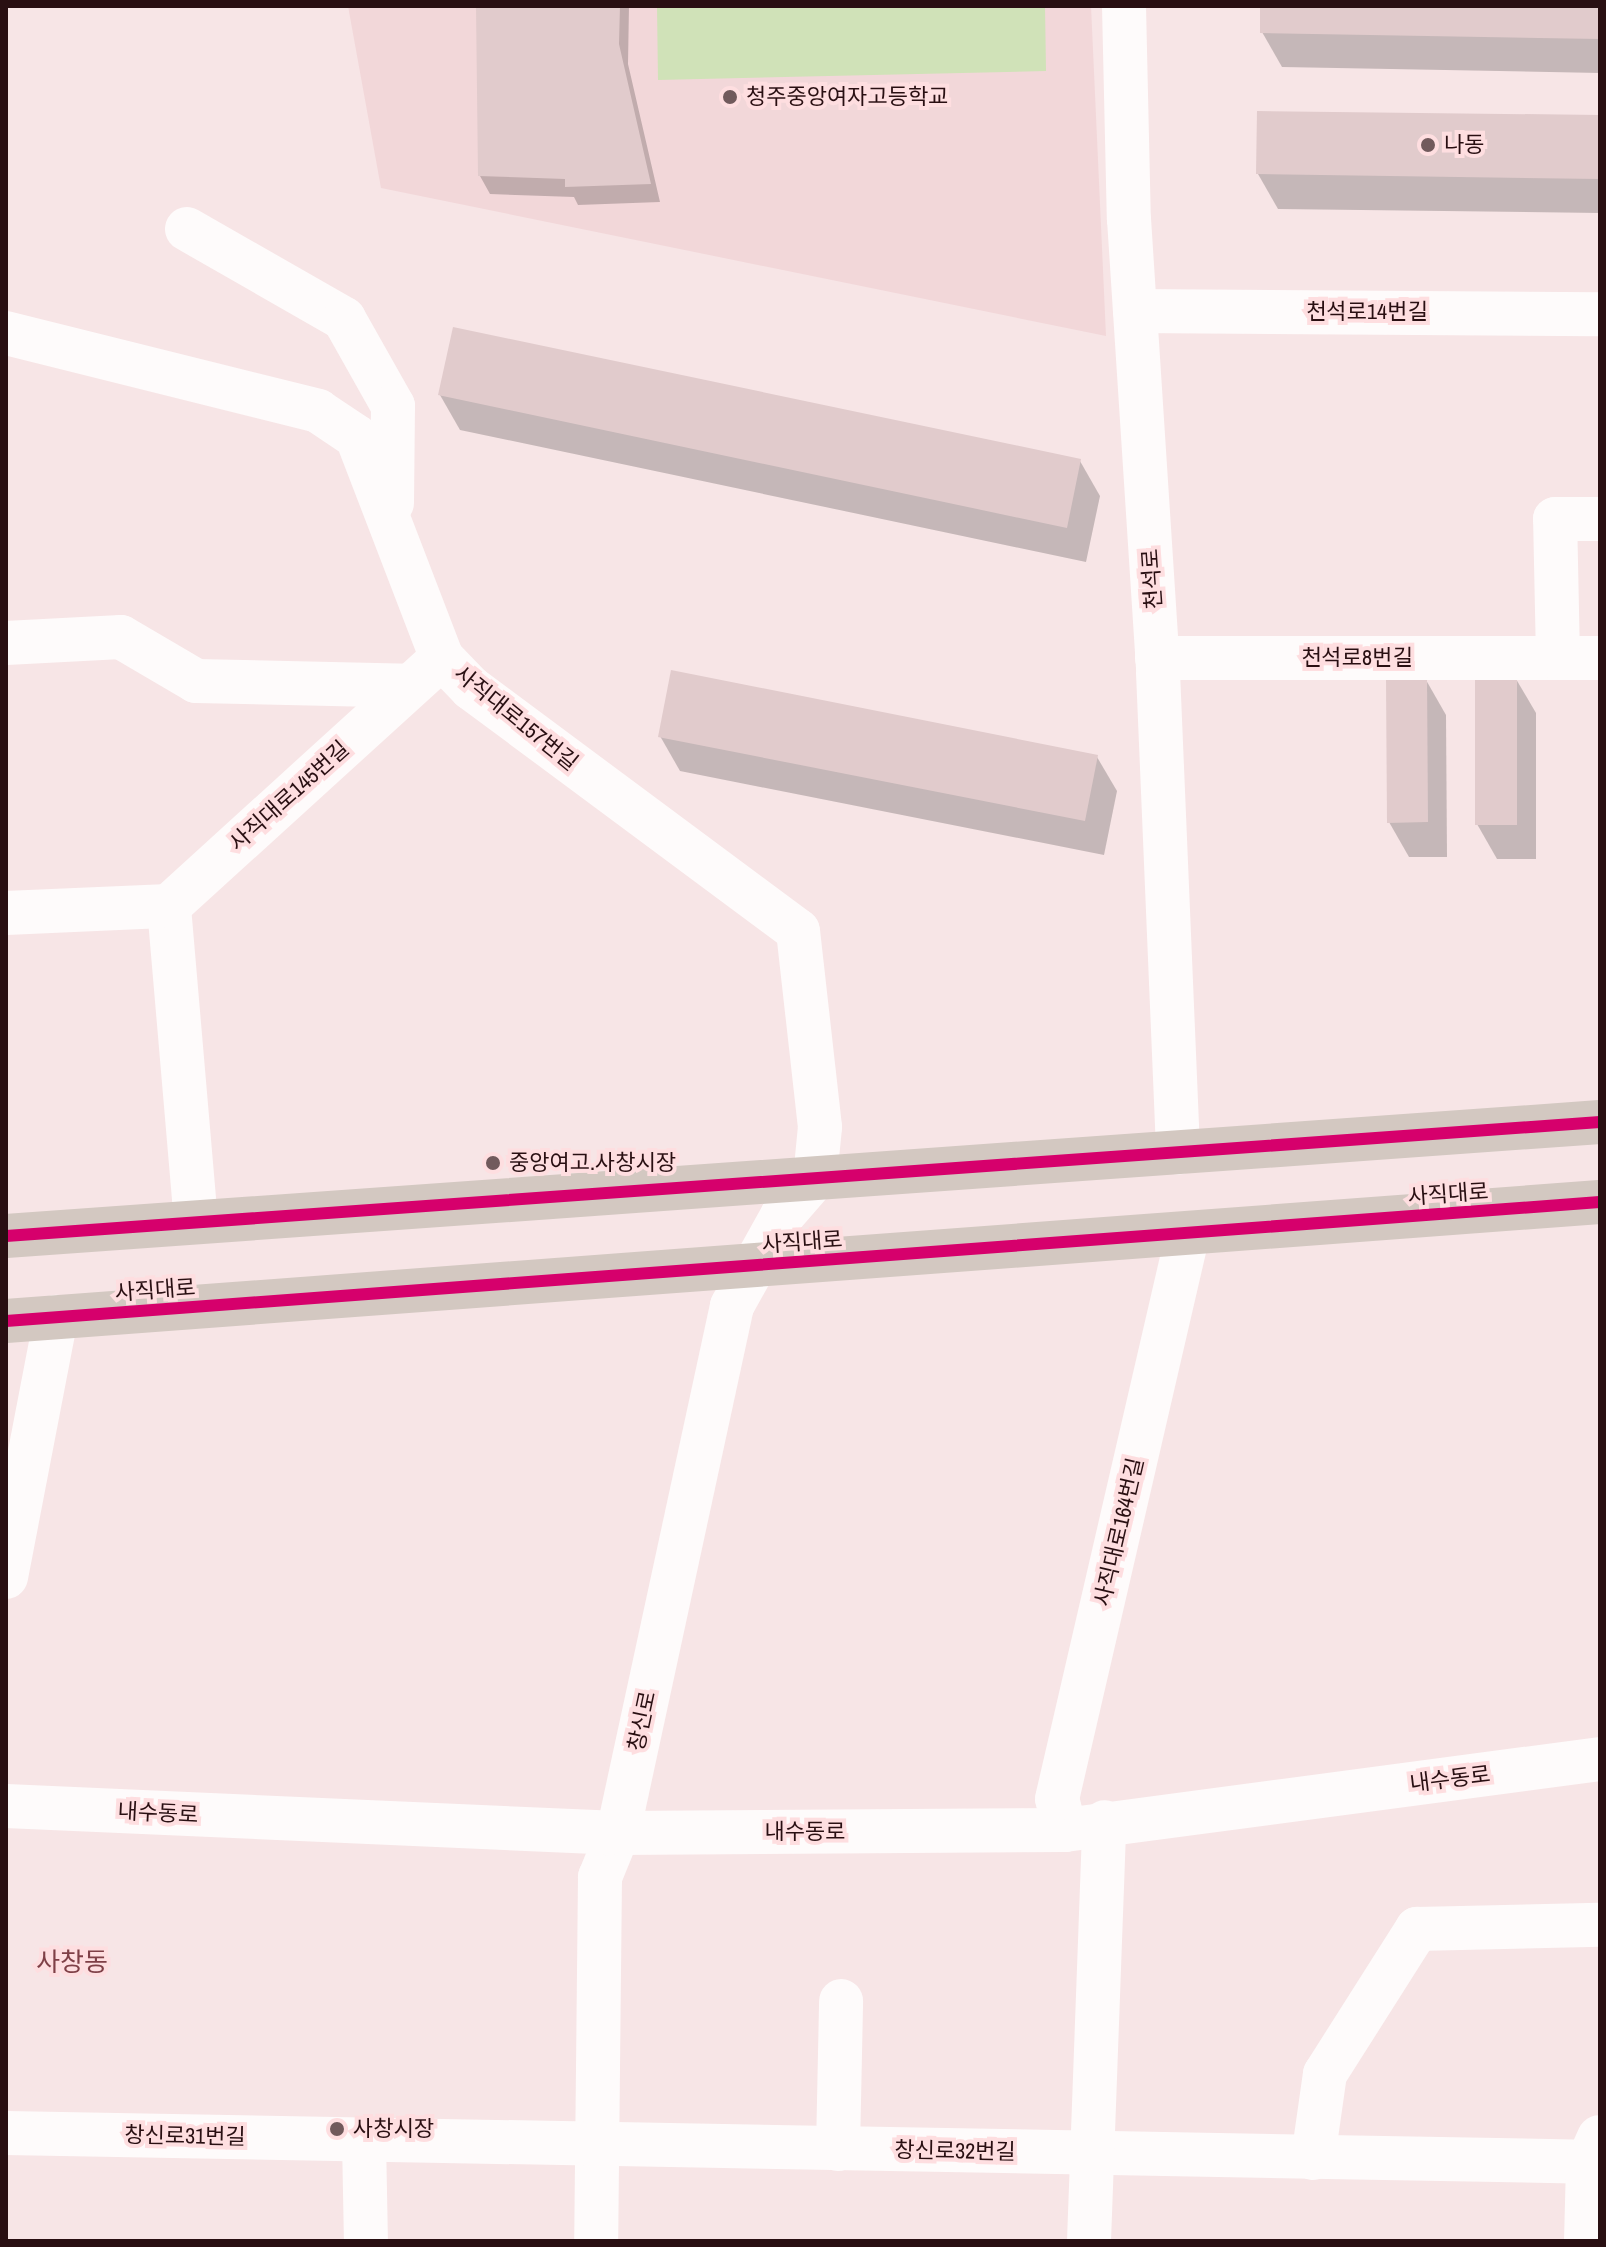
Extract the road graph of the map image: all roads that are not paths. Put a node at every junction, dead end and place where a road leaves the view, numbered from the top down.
1 (1124, 6) edge
2 (187, 229) dead end
3 (1135, 311) junction
4 (1600, 314) edge
5 (6, 333) edge
6 (1600, 519) edge
7 (392, 531) junction
8 (6, 643) edge
9 (442, 658) junction
10 (1157, 658) junction
11 (1579, 658) edge
12 (409, 686) junction
13 (169, 906) junction
14 (6, 913) edge
15 (1600, 1122) edge
16 (1178, 1153) junction
17 (815, 1178) junction
18 (1600, 1202) edge
19 (196, 1222) junction
20 (1188, 1233) junction
21 (6, 1236) edge
22 (753, 1265) junction
23 (56, 1317) junction
24 (6, 1321) edge
25 (6, 1577) edge
26 (1600, 1759) edge
27 (6, 1806) edge
28 (1084, 1826) junction
29 (618, 1833) junction
30 (1600, 1925) edge
31 (841, 2001) dead end
32 (6, 2133) edge
33 (364, 2140) junction
34 (598, 2144) junction
35 (838, 2149) junction
36 (1596, 2153) edge
37 (1092, 2154) junction
38 (1313, 2158) junction
39 (366, 2241) edge
40 (596, 2241) edge
41 (1089, 2241) edge
42 (1586, 2241) edge

1 - 3 street, 천석로
2 - 7 street
3 - 4 street, 천석로14번길
3 - 10 street, 천석로
5 - 7 street, 사직대로157번길
6 - 11 street, 천석로8번길
7 - 9 street, 사직대로157번길
8 - 12 street
9 - 12 street, 사직대로145번길
9 - 17 street, 사직대로157번길
10 - 11 street, 천석로8번길
10 - 16 street, 천석로
12 - 13 street, 사직대로145번길
13 - 14 street
13 - 19 street
15 - 16 main road
16 - 17 main road
17 - 19 main road
17 - 22 street, 창신로
18 - 20 main road, 사직대로
19 - 21 main road
20 - 22 main road, 사직대로
20 - 28 street, 사직대로164번길
22 - 23 main road, 사직대로
22 - 29 street, 창신로
23 - 24 main road, 사직대로
23 - 25 street
26 - 28 street, 내수동로
27 - 29 street, 내수동로
28 - 29 street, 내수동로
28 - 37 street, 사직대로164번길
29 - 34 street, 창신로
30 - 38 street
31 - 35 street
32 - 33 street, 창신로31번길
33 - 34 street, 창신로31번길
33 - 39 street
34 - 35 street, 창신로32번길
34 - 40 street, 창신로
35 - 37 street, 창신로32번길
36 - 38 street, 창신로32번길
36 - 42 street
37 - 38 street, 창신로32번길
37 - 41 street, 사직대로164번길

